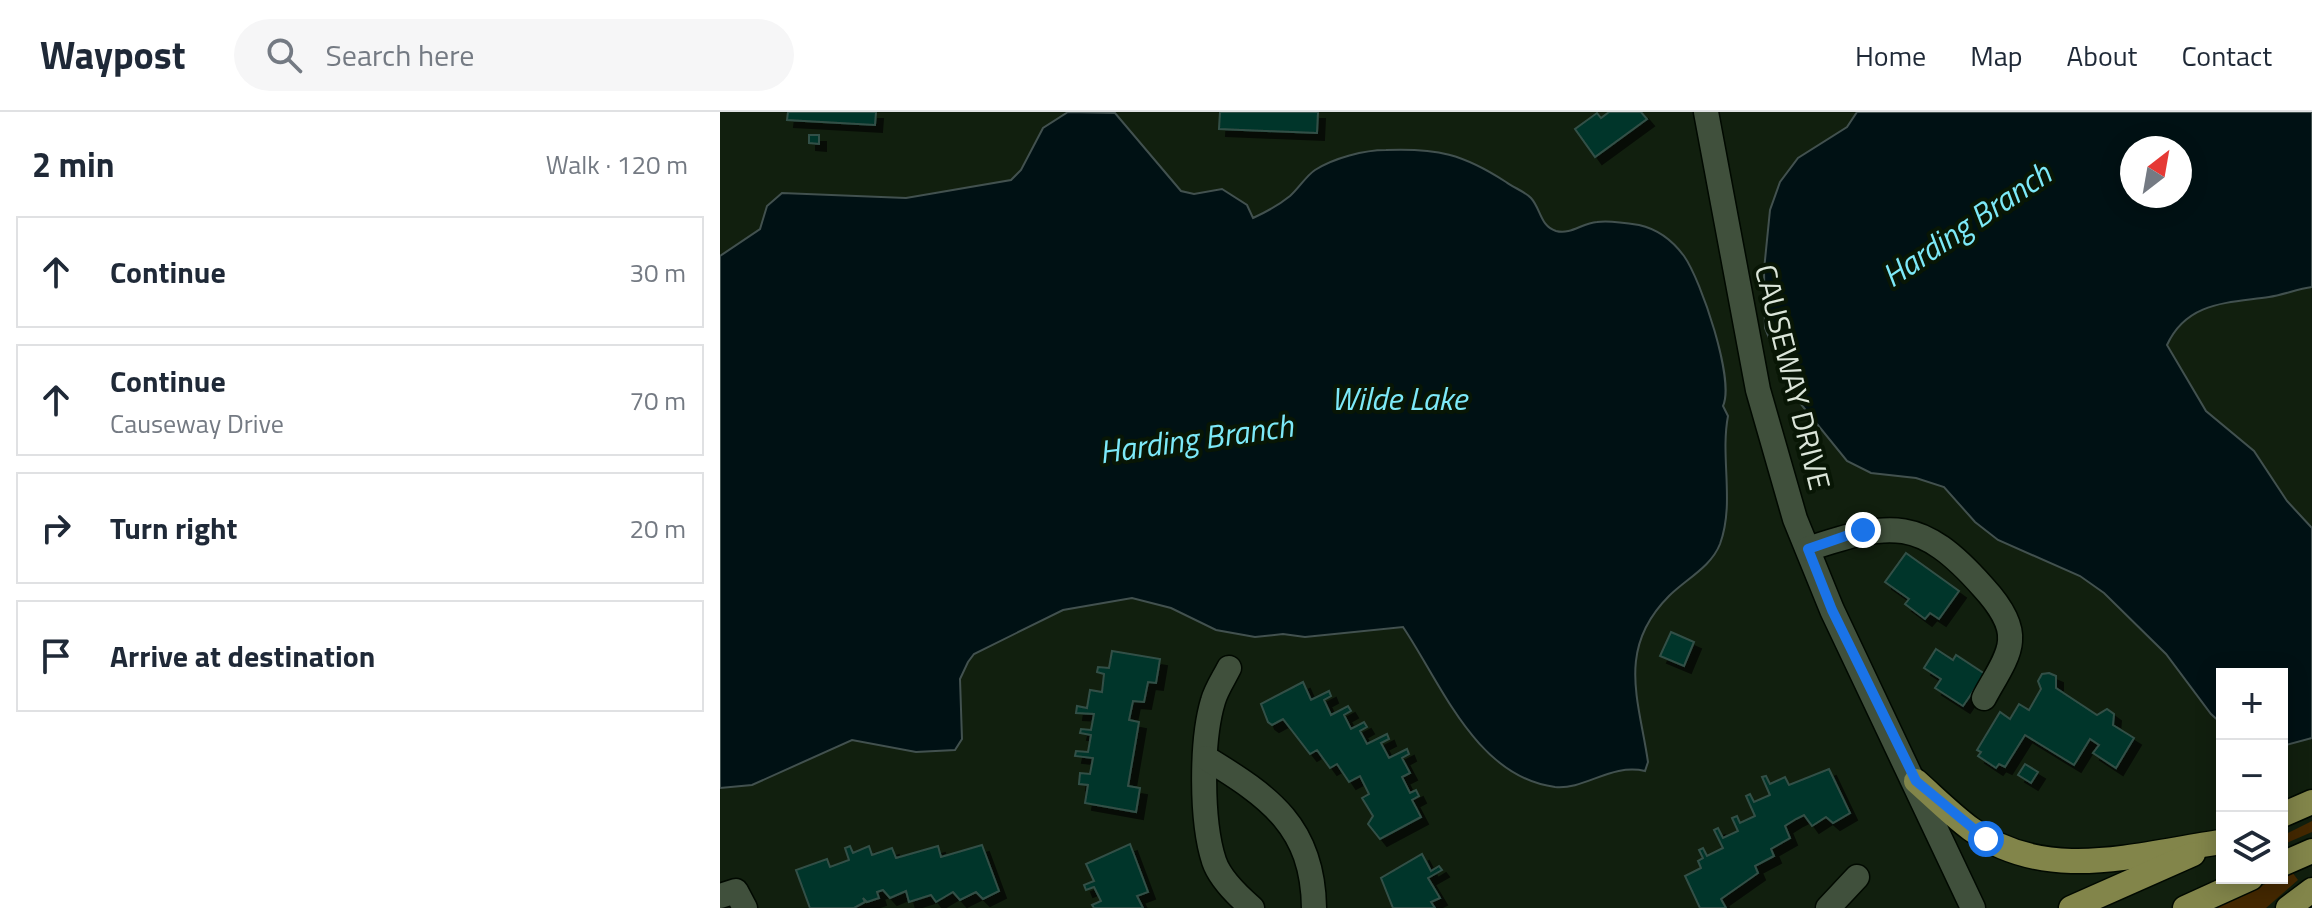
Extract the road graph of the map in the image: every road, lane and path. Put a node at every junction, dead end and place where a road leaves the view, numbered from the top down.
1 (1706, 112) edge
2 (1808, 549) junction
3 (1229, 668) dead end
4 (1984, 698) dead end
5 (1206, 758) junction
6 (1916, 781) junction
7 (2312, 802) edge
8 (2288, 812) edge
9 (2216, 843) edge
10 (2216, 844) edge
11 (2312, 851) edge
12 (2288, 861) edge
13 (1857, 877) dead end
14 (2238, 884) edge
15 (2312, 890) edge
16 (1252, 908) edge
17 (1314, 908) edge
18 (1828, 908) edge
19 (1973, 908) edge
20 (2071, 908) edge
21 (2185, 908) edge
22 (2288, 908) edge

1 - 2 street, CAUSEWAY DRIVE
2 - 4 street
2 - 6 street, CAUSEWAY DRIVE
3 - 5 street
5 - 16 street
5 - 17 street
6 - 9 main road
6 - 19 street, CAUSEWAY DRIVE
7 - 8 main road
10 - 20 main road
11 - 12 main road
13 - 18 street
14 - 21 main road
15 - 22 main road

